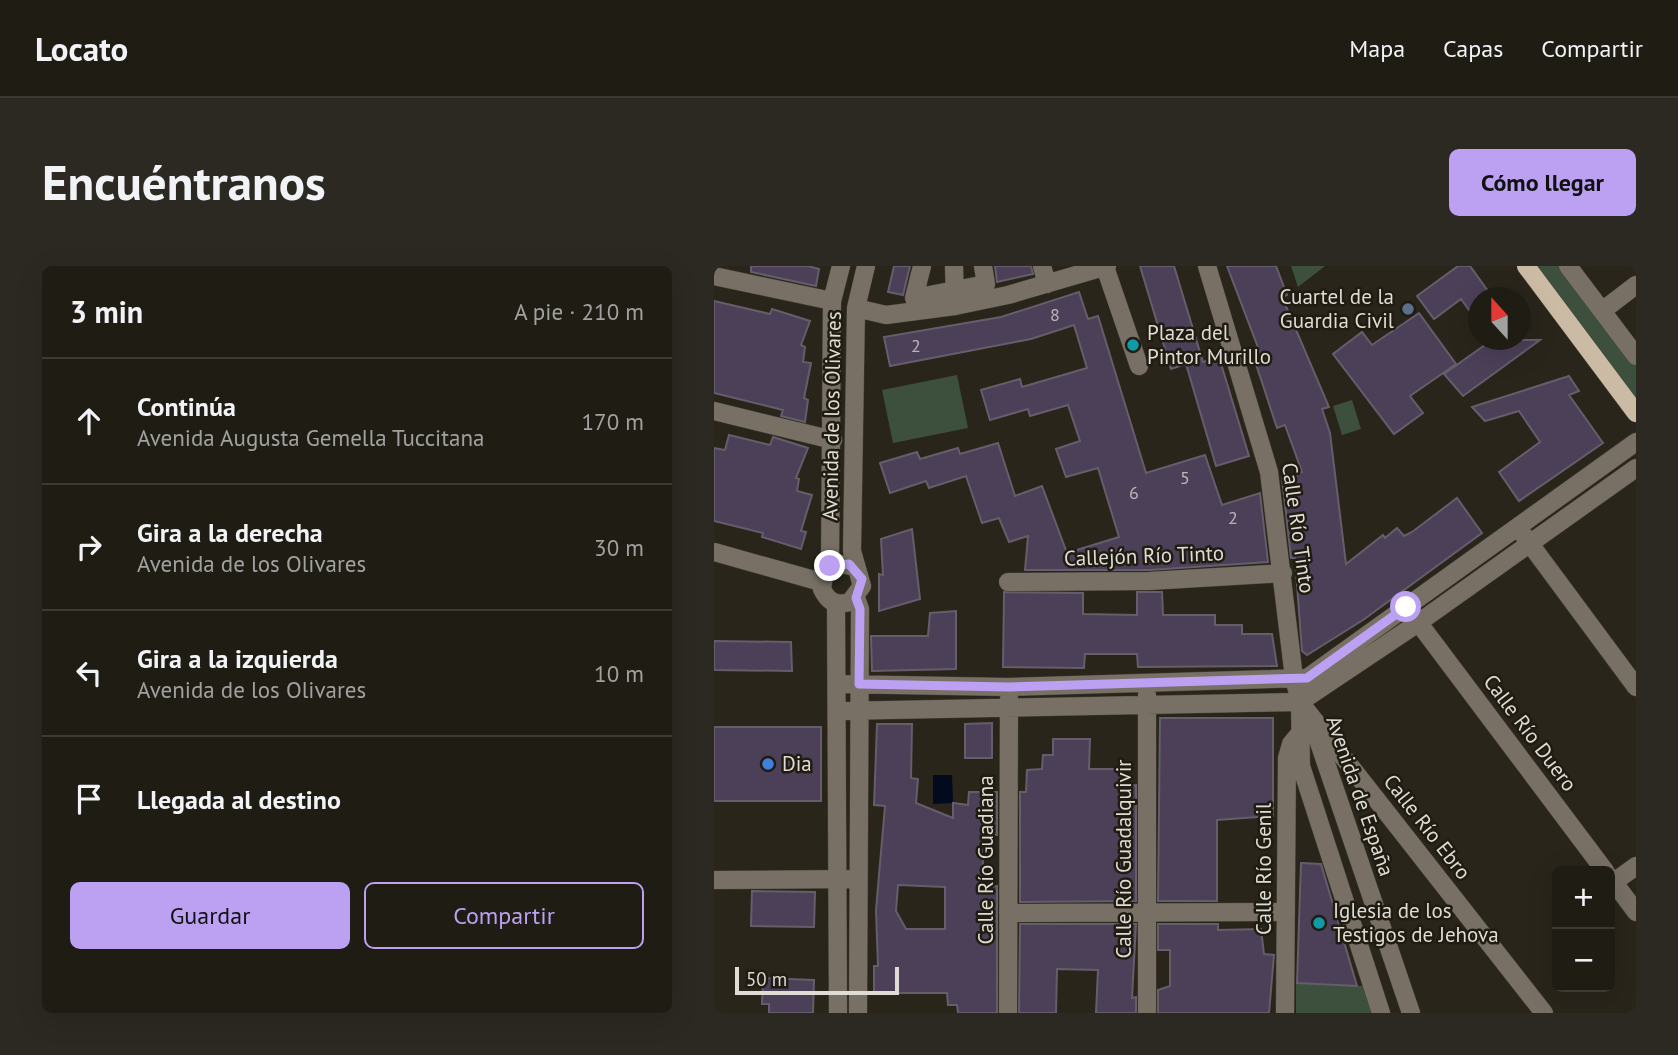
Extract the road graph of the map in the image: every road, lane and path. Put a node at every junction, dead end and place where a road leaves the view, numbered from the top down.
1 (841, 266) edge
2 (866, 266) edge
3 (922, 266) edge
4 (954, 266) edge
5 (983, 266) edge
6 (1042, 266) edge
7 (1106, 266) edge
8 (1207, 266) edge
9 (1526, 266) edge
10 (1568, 266) edge
11 (714, 276) edge
12 (1047, 284) junction
13 (1636, 285) edge
14 (955, 298) junction
15 (832, 301) junction
16 (856, 308) junction
17 (1602, 311) junction
18 (1636, 356) edge
19 (1139, 366) dead end
20 (714, 411) edge
21 (1636, 412) edge
22 (833, 440) junction
23 (1630, 447) edge
24 (1636, 467) edge
25 (1517, 526) junction
26 (1528, 542) junction
27 (714, 552) edge
28 (830, 566) junction
29 (855, 567) junction
30 (1283, 573) junction
31 (821, 582) junction
32 (1008, 582) dead end
33 (856, 598) junction
34 (836, 604) junction
35 (1406, 607) junction
36 (1418, 623) junction
37 (1294, 678) junction
38 (838, 684) junction
39 (859, 684) junction
40 (1147, 685) junction
41 (1008, 687) junction
42 (1636, 687) edge
43 (1300, 702) junction
44 (1148, 705) junction
45 (1009, 707) junction
46 (838, 711) junction
47 (859, 712) junction
48 (1302, 730) junction
49 (1602, 866) edge
50 (1636, 866) edge
51 (1615, 875) edge
52 (839, 879) junction
53 (860, 879) junction
54 (714, 880) edge
55 (1615, 884) edge
56 (1147, 912) junction
57 (1286, 912) junction
58 (1636, 912) edge
59 (1009, 913) junction
60 (838, 1013) edge
61 (858, 1013) edge
62 (1008, 1013) edge
63 (1147, 1013) edge
64 (1285, 1013) edge
65 (1381, 1013) edge
66 (1411, 1013) edge
67 (1544, 1013) edge

1 - 15 street, Avenida de los Olivares
2 - 16 street, Avenida de los Olivares
3 - 14 street
4 - 14 street
5 - 14 street
6 - 12 street
7 - 12 street
7 - 19 street
8 - 30 street, Calle Río Tinto
9 - 21 main road
10 - 17 street
11 - 15 street
12 - 14 street
13 - 17 street
14 - 16 street
15 - 22 street, Avenida de los Olivares
16 - 29 street, Avenida de los Olivares
17 - 18 street
20 - 22 street
22 - 28 street, Avenida de los Olivares
23 - 24 street
23 - 25 street
24 - 26 street
25 - 26 street
25 - 35 street
26 - 36 street
26 - 42 street
27 - 31 street
28 - 29 street
28 - 31 street, Avenida de los Olivares
29 - 33 street, Avenida de los Olivares
30 - 32 street, Callejón Río Tinto
30 - 37 street, Calle Río Tinto
31 - 34 street
33 - 34 street
33 - 39 street, Avenida de los Olivares
34 - 38 street
35 - 36 street, Calle Río Duero
35 - 37 street
36 - 43 street
36 - 49 street, Calle Río Duero
37 - 40 street
37 - 43 street, Calle Río Tinto
38 - 39 street
38 - 46 street
39 - 41 street
39 - 47 street, Avenida de los Olivares
40 - 41 street
40 - 44 street, Calle Río Guadalquivir
41 - 45 street, Calle Río Guadiana
43 - 44 street
43 - 48 street, Avenida de España
43 - 66 street, Avenida de España
43 - 67 street, Calle Río Ebro
44 - 45 street
44 - 56 street, Calle Río Guadalquivir
45 - 47 street
45 - 59 street, Calle Río Guadiana
46 - 47 street
46 - 52 street
47 - 53 street, Avenida de los Olivares
48 - 57 street, Calle Río Genil
48 - 65 street, Avenida de España
50 - 51 street
52 - 53 street
52 - 54 street
52 - 60 street
53 - 61 street, Avenida de los Olivares
55 - 58 street, Calle Río Duero
56 - 57 street
56 - 59 street
56 - 63 street, Calle Río Guadalquivir
57 - 64 street, Calle Río Genil
59 - 62 street, Calle Río Guadiana

